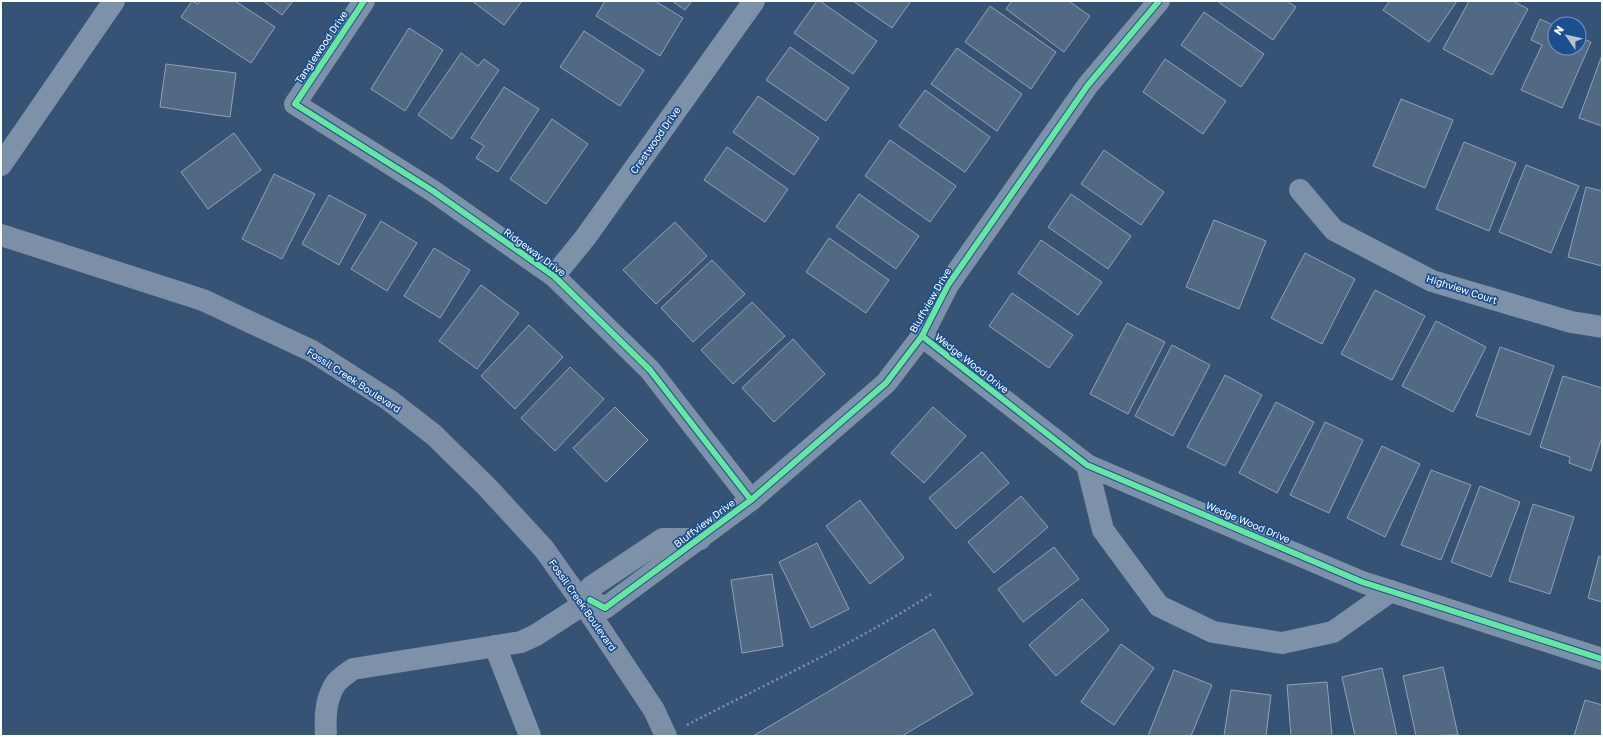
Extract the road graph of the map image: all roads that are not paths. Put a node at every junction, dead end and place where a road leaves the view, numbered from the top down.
1 (114, 1) edge
2 (364, 1) edge
3 (754, 1) edge
4 (1159, 1) edge
5 (295, 104) joint
6 (1, 164) edge
7 (1300, 190) dead end
8 (1, 235) edge
9 (554, 276) junction
10 (1602, 327) edge
11 (922, 336) junction
12 (1087, 465) junction
13 (752, 500) junction
14 (1392, 592) junction
15 (587, 603) junction
16 (495, 646) junction
17 (1602, 659) edge
18 (673, 732) edge
19 (326, 736) edge
20 (530, 736) edge

1 - 6 street
2 - 5 street, Tanglewood Drive
3 - 9 street, Crestwood Drive
4 - 11 street, Bluffview Drive
5 - 9 street, Ridgeway Drive
7 - 10 street, Highview Court
8 - 15 main road, Fossil Creek Boulevard
9 - 13 street, Ridgeway Drive
11 - 12 street, Wedge Wood Drive
11 - 13 street, Bluffview Drive
12 - 14 street, Wedge Wood Drive
12 - 14 street
13 - 15 street, Bluffview Drive
14 - 17 street, Wedge Wood Drive
15 - 16 street
15 - 18 main road, Fossil Creek Boulevard
16 - 19 street
16 - 20 street

